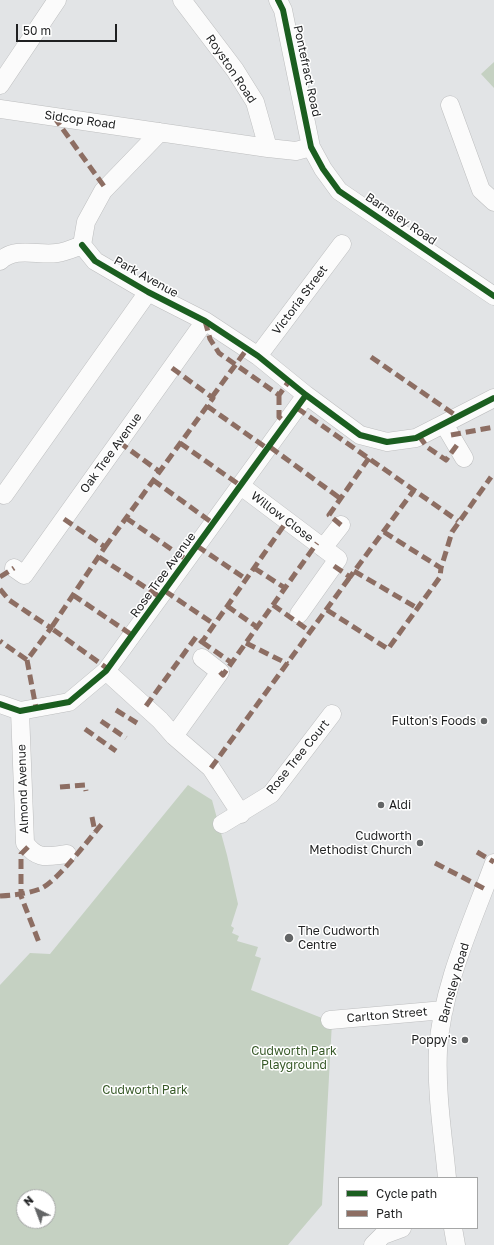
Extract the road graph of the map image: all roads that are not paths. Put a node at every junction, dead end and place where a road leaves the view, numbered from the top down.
1 (56, 0) edge
2 (182, 0) edge
3 (284, 4) edge
4 (0, 85) edge
5 (450, 105) dead end
6 (0, 109) edge
7 (160, 132) junction
8 (311, 147) junction
9 (268, 148) junction
10 (494, 202) edge
11 (342, 244) dead end
12 (82, 245) junction
13 (0, 261) edge
14 (491, 289) edge
15 (148, 292) junction
16 (205, 322) junction
17 (258, 356) junction
18 (306, 396) junction
19 (494, 398) edge
20 (444, 424) junction
21 (464, 458) dead end
22 (241, 486) junction
23 (4, 495) dead end
24 (341, 525) dead end
25 (323, 548) junction
26 (14, 568) dead end
27 (299, 614) dead end
28 (202, 658) dead end
29 (106, 671) junction
30 (0, 704) edge
31 (20, 711) junction
32 (332, 714) dead end
33 (174, 736) junction
34 (241, 814) junction
35 (222, 824) dead end
36 (67, 854) dead end
37 (494, 863) edge
38 (444, 1010) junction
39 (330, 1020) dead end
40 (447, 1177) edge
41 (399, 1229) edge
42 (453, 1229) edge
43 (373, 1245) edge
44 (456, 1245) edge

1 - 4 street
2 - 9 street, Royston Road
3 - 8 street, Pontefract Road
5 - 10 street
6 - 7 street, Sidcop Road
7 - 9 street, Sidcop Road
7 - 12 street
8 - 9 street
8 - 14 street, Barnsley Road
11 - 17 street, Victoria Street
12 - 13 street
12 - 15 street, Park Avenue
15 - 16 street, Park Avenue
15 - 23 street, Park Avenue
16 - 17 street, Park Avenue
16 - 26 street, Oak Tree Avenue
17 - 18 street
18 - 20 street
18 - 22 street, Rose Tree Avenue
19 - 20 street
20 - 21 street
22 - 25 street, Willow Close
22 - 29 street, Rose Tree Avenue
24 - 25 street, Willow Close
25 - 27 street, Willow Close
28 - 33 street
29 - 31 street, Rose Tree Avenue
29 - 33 street
30 - 31 street, Rose Tree Avenue
31 - 36 street, Almond Avenue
32 - 34 street, Rose Tree Court
33 - 34 street
34 - 35 street, Rose Tree Court
37 - 38 street, Barnsley Road
38 - 39 street, Carlton Street
38 - 40 street, Barnsley Road
41 - 43 street
42 - 44 street

